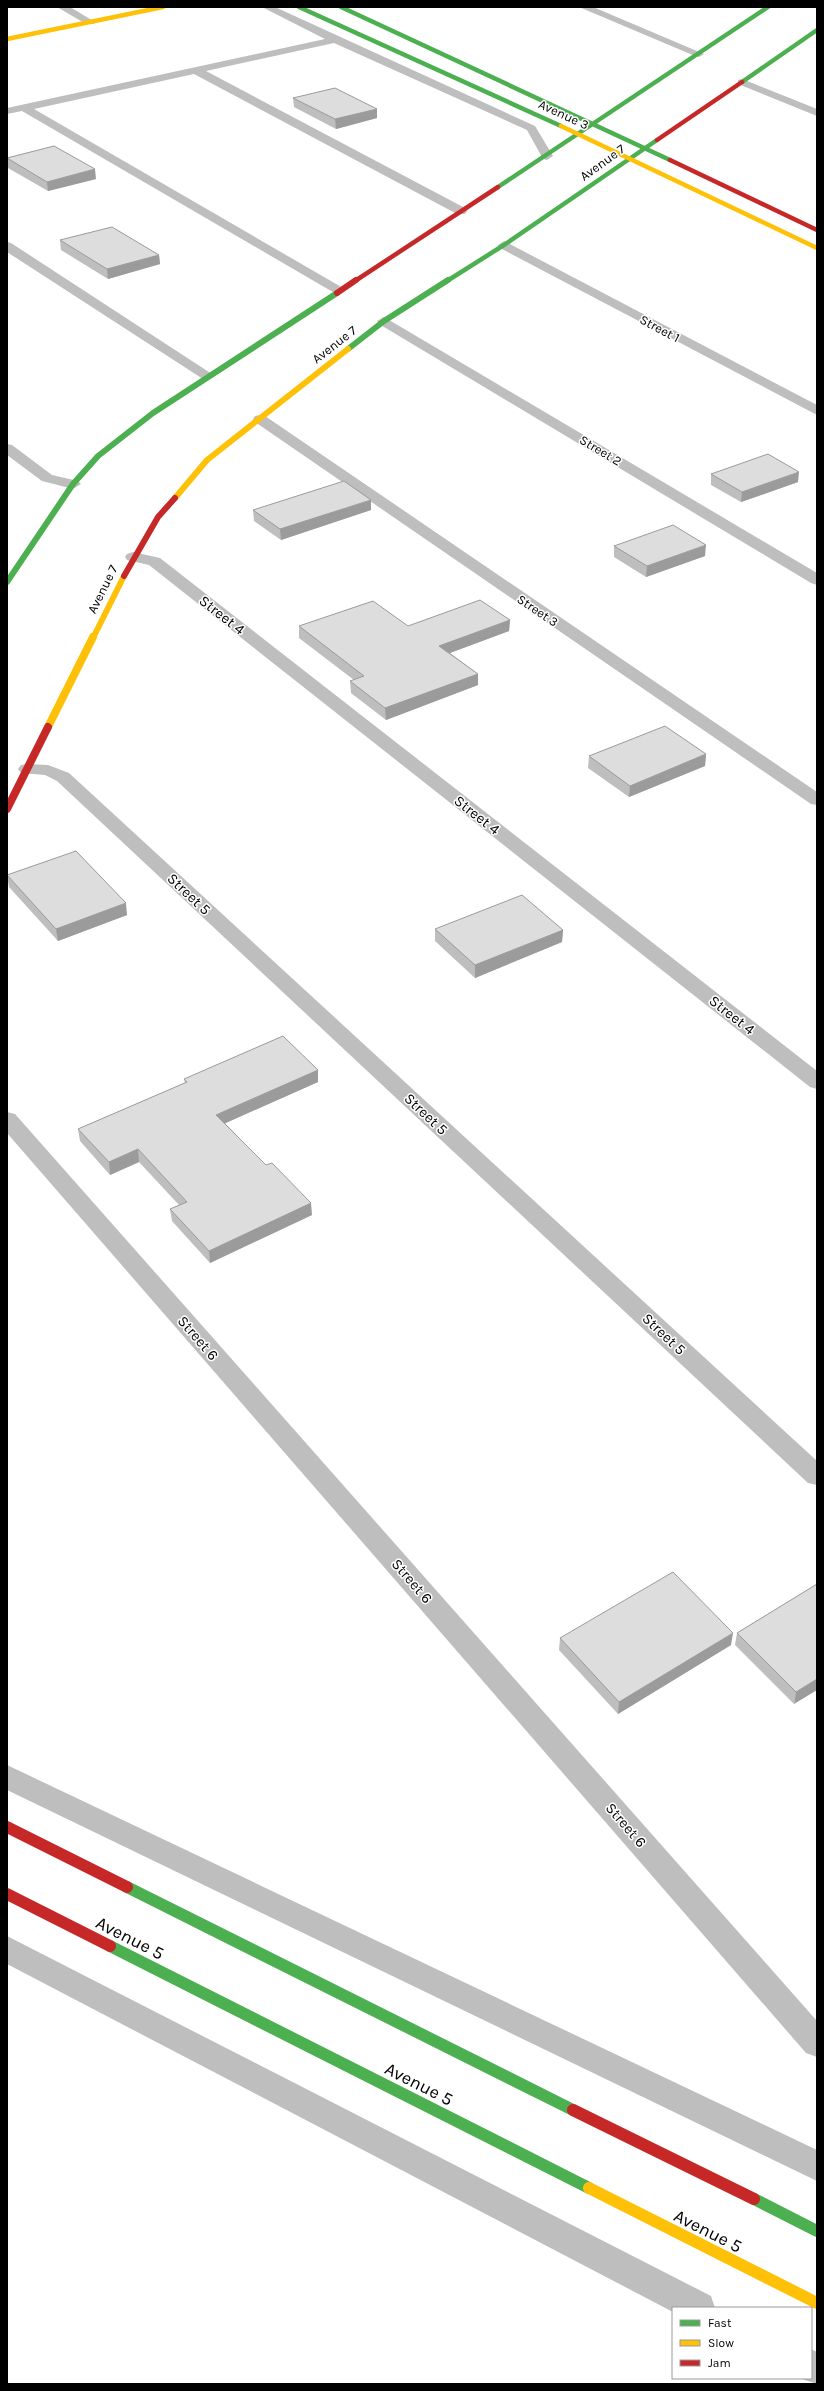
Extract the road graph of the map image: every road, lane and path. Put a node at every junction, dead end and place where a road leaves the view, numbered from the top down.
1 (62, 7) edge
2 (163, 7) edge
3 (268, 7) edge
4 (299, 7) edge
5 (341, 7) edge
6 (584, 7) edge
7 (768, 7) edge
8 (90, 22) junction
9 (817, 30) edge
10 (7, 39) edge
11 (335, 40) junction
12 (699, 54) junction
13 (195, 70) junction
14 (742, 82) junction
15 (25, 108) junction
16 (522, 109) junction
17 (7, 112) edge
18 (817, 113) edge
19 (499, 114) junction
20 (594, 124) junction
21 (579, 134) junction
22 (644, 149) junction
23 (546, 156) junction
24 (628, 158) junction
25 (461, 211) junction
26 (817, 230) edge
27 (504, 245) junction
28 (7, 246) edge
29 (817, 248) edge
30 (338, 291) junction
31 (384, 321) junction
32 (208, 376) junction
33 (817, 411) edge
34 (260, 419) junction
35 (7, 448) edge
36 (73, 484) junction
37 (133, 557) junction
38 (817, 580) edge
39 (7, 582) edge
40 (27, 769) junction
41 (817, 800) edge
42 (7, 809) edge
43 (817, 1082) edge
44 (7, 1119) edge
45 (817, 1476) edge
46 (7, 1777) edge
47 (7, 1827) edge
48 (7, 1894) edge
49 (7, 1949) edge
50 (817, 2043) edge
51 (817, 2166) edge
52 (817, 2231) edge
53 (817, 2303) edge
54 (697, 2307) edge

1 - 8 street
2 - 8 main road
3 - 11 street
4 - 16 main road, Avenue 3
5 - 20 main road, Avenue 3
6 - 12 street
7 - 12 main road
8 - 10 main road
9 - 14 main road, Avenue 7
11 - 13 street
11 - 19 street
12 - 20 main road
13 - 15 street
13 - 25 street
14 - 18 street
14 - 22 main road, Avenue 7
15 - 17 street
15 - 30 street
16 - 19 street
16 - 21 main road, Avenue 3
19 - 23 street
20 - 21 main road
20 - 22 main road, Avenue 3
21 - 23 main road
21 - 24 main road, Avenue 3
22 - 24 main road, Avenue 7
22 - 26 main road, Avenue 3
23 - 25 main road
24 - 27 main road, Avenue 7
24 - 29 main road, Avenue 3
25 - 30 main road
27 - 31 main road, Avenue 7
27 - 33 street, Street 1
28 - 32 street
30 - 32 main road
31 - 34 main road, Avenue 7
31 - 38 street, Street 2
32 - 36 main road
34 - 37 main road, Avenue 7
34 - 41 street, Street 3
35 - 36 street
36 - 39 main road
37 - 40 main road, Avenue 7
37 - 43 street, Street 4
40 - 42 main road, Avenue 7
40 - 45 street, Street 5
44 - 50 street, Street 6
46 - 51 street
47 - 52 main road
48 - 53 main road, Avenue 5
49 - 54 street

